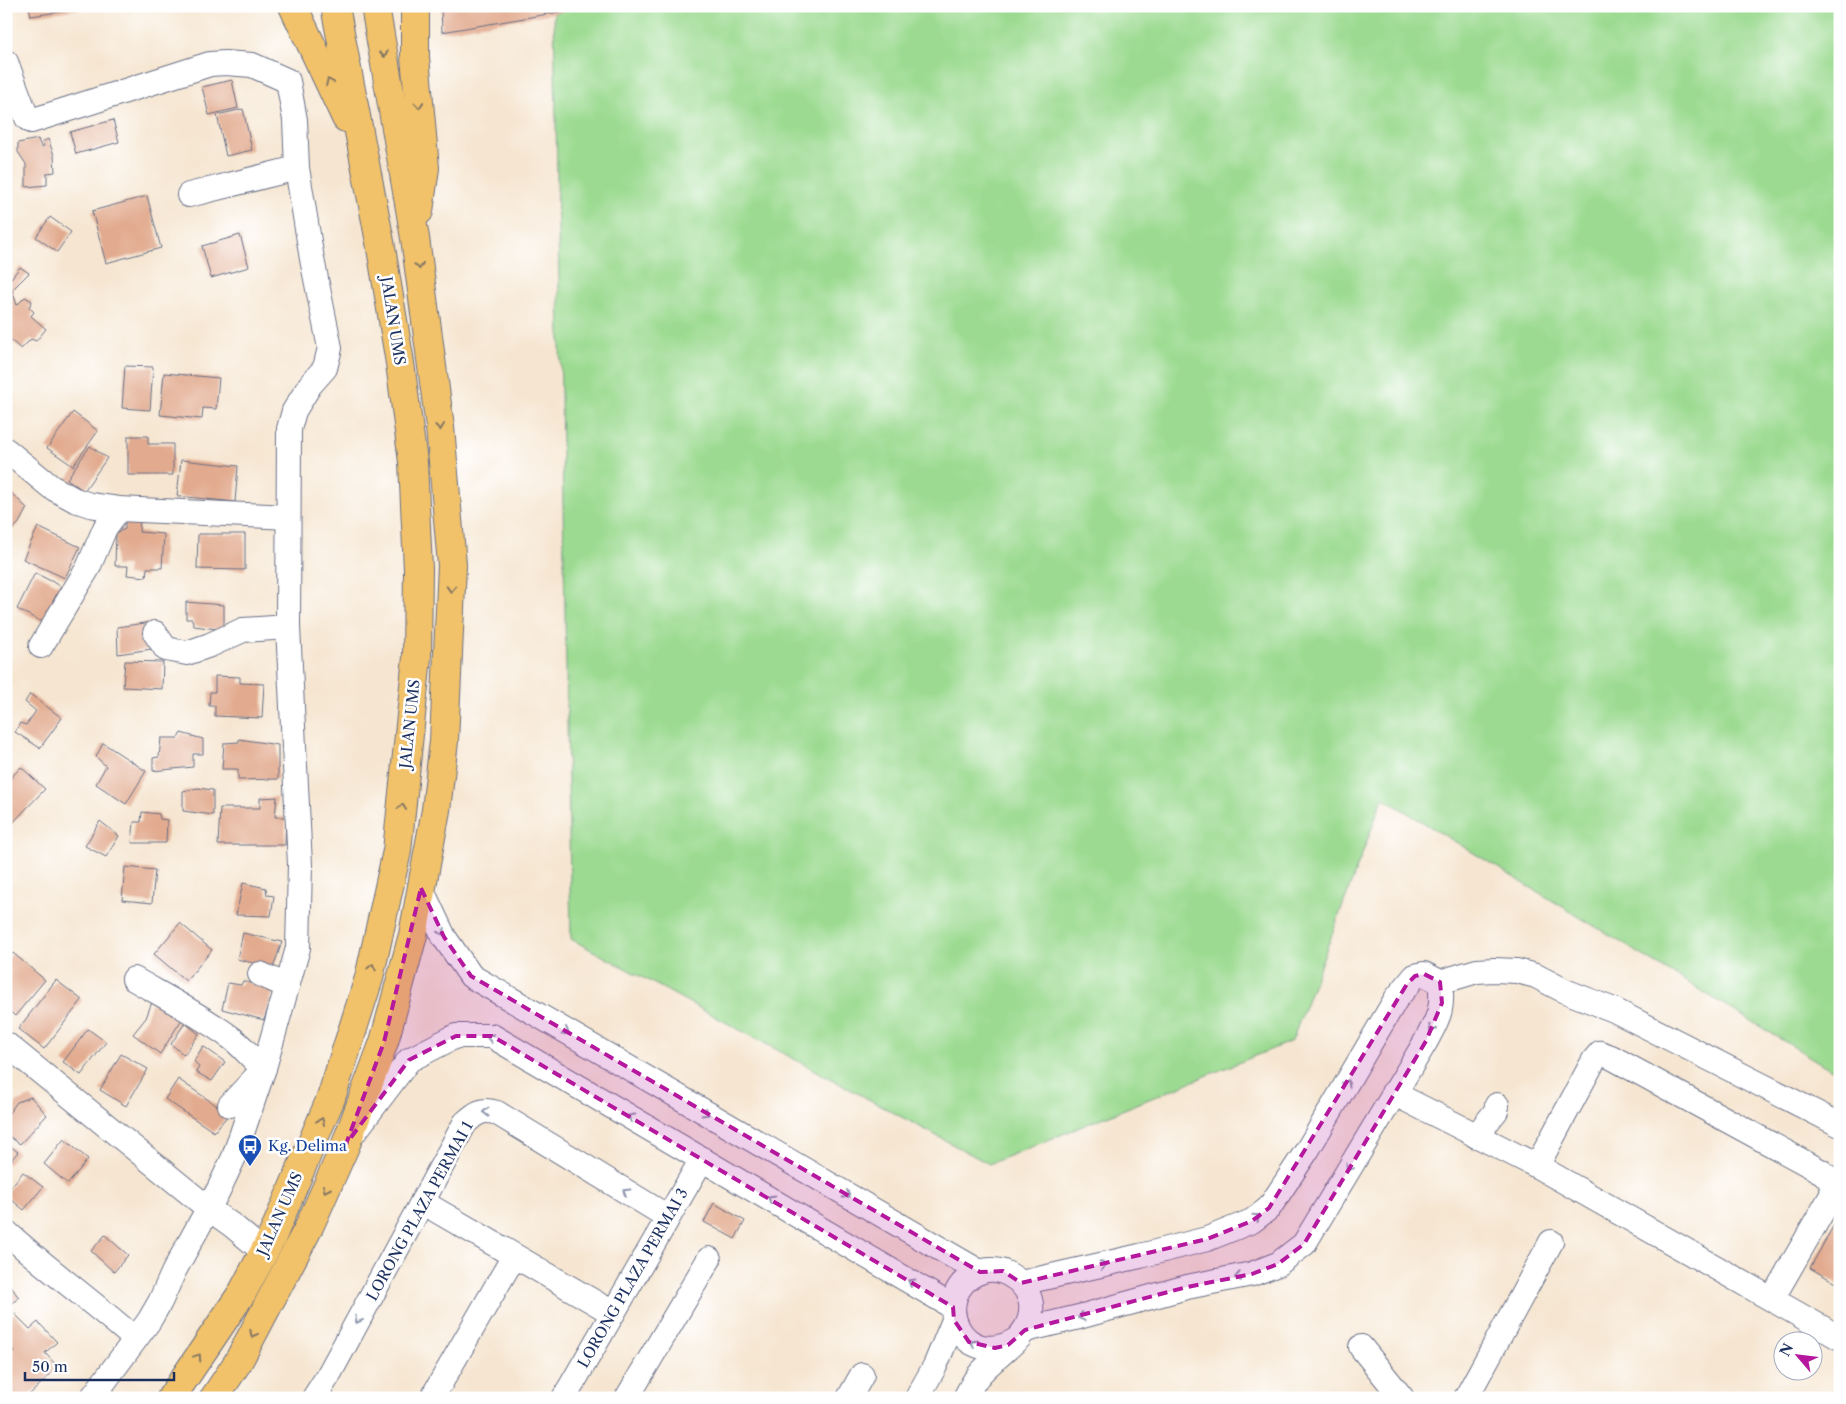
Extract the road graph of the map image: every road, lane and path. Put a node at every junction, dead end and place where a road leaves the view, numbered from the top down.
1 (293, 6) edge
2 (335, 6) edge
3 (375, 6) edge
4 (415, 6) edge
5 (6, 62) edge
6 (365, 158) junction
7 (297, 168) junction
8 (189, 195) dead end
9 (415, 238) junction
10 (6, 450) edge
11 (119, 509) junction
12 (288, 517) junction
13 (288, 627) junction
14 (155, 634) dead end
15 (41, 646) dead end
16 (421, 888) junction
17 (260, 974) dead end
18 (134, 979) dead end
19 (1440, 982) junction
20 (287, 986) junction
21 (6, 1044) edge
22 (264, 1068) junction
23 (1393, 1094) junction
24 (230, 1105) dead end
25 (1496, 1105) dead end
26 (1840, 1125) edge
27 (1476, 1136) junction
28 (346, 1144) junction
29 (702, 1159) junction
30 (1537, 1166) junction
31 (422, 1202) junction
32 (209, 1209) junction
33 (668, 1217) junction
34 (6, 1232) edge
35 (1551, 1242) dead end
36 (264, 1252) junction
37 (514, 1256) junction
38 (709, 1259) dead end
39 (980, 1272) junction
40 (1021, 1283) junction
41 (1772, 1299) junction
42 (613, 1313) junction
43 (954, 1313) junction
44 (1022, 1334) junction
45 (135, 1338) junction
46 (1840, 1338) edge
47 (1361, 1347) dead end
48 (862, 1375) dead end
49 (92, 1398) edge
50 (171, 1398) edge
51 (214, 1398) edge
52 (314, 1398) edge
53 (432, 1398) edge
54 (564, 1398) edge
55 (627, 1398) edge
56 (849, 1398) edge
57 (916, 1398) edge
58 (965, 1398) edge
59 (1402, 1398) edge
60 (1466, 1398) edge

6 -> 1 highway
2 - 6 highway, JALAN UMS
3 -> 9 highway, JALAN UMS
4 -> 9 highway
5 - 7 street
36 -> 6 highway, JALAN UMS
7 - 8 street
7 - 12 street
9 -> 16 highway, JALAN UMS
10 - 11 street
11 - 12 street
11 - 15 street
12 - 13 street
13 - 14 street
13 - 20 street
16 - 28 highway, JALAN UMS
16 -> 39 street
17 - 20 street
18 - 22 street
19 -> 23 street
19 - 26 street
40 -> 19 street
20 - 22 street
21 - 32 street
22 - 24 street
22 - 32 street
23 - 27 street
23 -> 44 street
25 - 27 street
27 - 30 street
29 -> 28 street
28 -> 51 highway, JALAN UMS
29 - 33 street, LORONG PLAZA PERMAI 3
43 -> 29 street
30 - 41 street
30 - 41 street
33 -> 31 street, LORONG PLAZA PERMAI 1
31 - 37 street
31 -> 52 street, LORONG PLAZA PERMAI 1
32 - 36 street
32 - 45 street
33 - 42 street, LORONG PLAZA PERMAI 3
34 - 45 street
35 - 60 street
50 -> 36 highway, JALAN UMS
37 - 42 street
37 - 53 street
38 - 55 street
39 - 40 street
39 - 43 street
40 - 44 street
41 - 46 street
42 - 54 street, LORONG PLAZA PERMAI 3
44 -> 43 street
43 - 57 street
44 - 58 street
45 - 49 street
47 - 59 street
48 - 56 street

